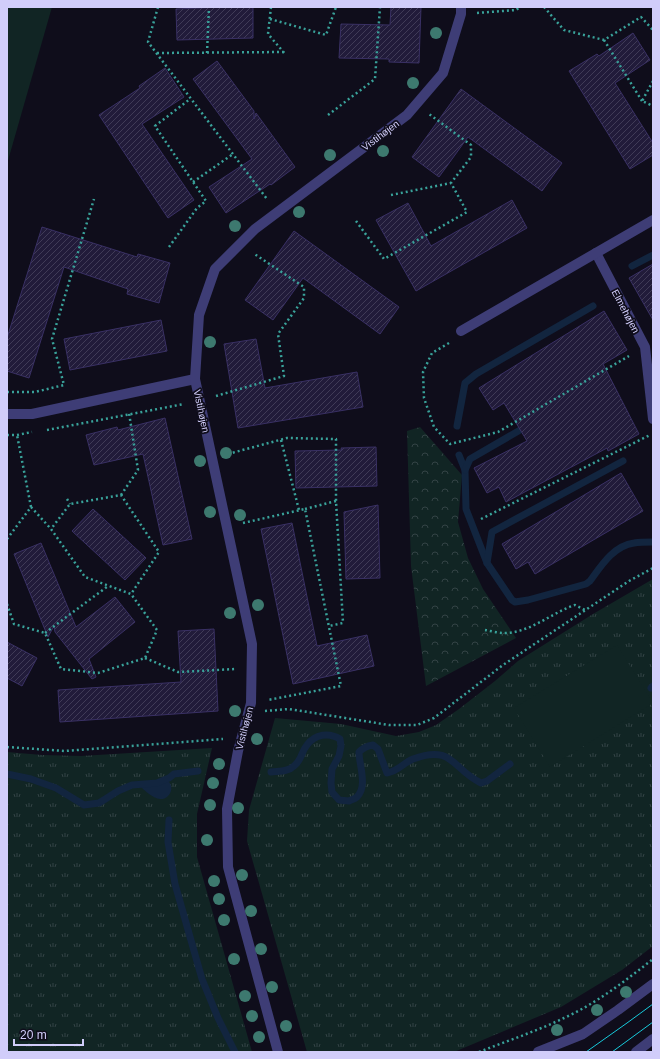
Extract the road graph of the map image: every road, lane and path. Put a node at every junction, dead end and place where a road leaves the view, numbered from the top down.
1 (158, 7) edge
2 (209, 7) edge
3 (271, 7) edge
4 (336, 7) edge
5 (380, 7) edge
6 (520, 7) edge
7 (544, 7) edge
8 (461, 10) edge
9 (270, 19) junction
10 (653, 30) edge
11 (604, 40) junction
12 (283, 52) junction
13 (156, 53) junction
14 (207, 53) junction
15 (286, 55) dead end
16 (653, 81) edge
17 (190, 98) junction
18 (642, 101) junction
19 (416, 105) junction
20 (653, 106) edge
21 (328, 115) dead end
22 (233, 154) junction
23 (193, 182) junction
24 (451, 183) junction
25 (391, 195) dead end
26 (94, 199) dead end
27 (277, 212) junction
28 (653, 220) edge
29 (356, 221) dead end
30 (241, 244) junction
31 (169, 247) dead end
32 (596, 253) junction
33 (461, 331) joint
34 (645, 347) junction
35 (195, 379) junction
36 (7, 392) edge
37 (200, 401) junction
38 (7, 414) edge
39 (129, 414) junction
40 (653, 419) edge
41 (54, 429) dead end
42 (653, 434) edge
43 (17, 435) dead end
44 (281, 440) junction
45 (212, 458) junction
46 (121, 495) junction
47 (67, 499) dead end
48 (336, 501) junction
49 (70, 504) junction
50 (30, 507) junction
51 (305, 509) junction
52 (298, 510) junction
53 (481, 519) dead end
54 (227, 526) junction
55 (51, 530) junction
56 (7, 539) edge
57 (653, 568) edge
58 (108, 586) junction
59 (131, 594) junction
60 (7, 604) edge
61 (585, 610) junction
62 (329, 626) junction
63 (485, 630) dead end
64 (44, 633) junction
65 (145, 658) junction
66 (252, 668) junction
67 (250, 707) junction
68 (242, 737) junction
69 (7, 747) edge
70 (653, 959) edge
71 (653, 984) edge
72 (653, 1039) edge
73 (278, 1052) edge
74 (479, 1052) edge
75 (538, 1052) edge
76 (636, 1052) edge

1 - 13 path
2 - 14 path
3 - 9 path
4 - 9 path
5 - 21 path
6 - 8 path
7 - 11 path
8 - 19 street, Vistihøjen
9 - 12 path
10 - 11 path
11 - 18 path
12 - 14 path
12 - 15 path
13 - 14 path
13 - 17 path
16 - 18 path
17 - 22 path
17 - 23 path
18 - 20 path
19 - 24 path
19 - 27 street, Vistihøjen
22 - 23 path
22 - 27 path
23 - 31 path
24 - 25 path
24 - 29 path
26 - 36 path
27 - 30 street, Vistihøjen
28 - 32 street
30 - 35 street, Vistihøjen
30 - 37 path
32 - 33 street
32 - 34 street, Elmehøjen
33 - 34 path
34 - 40 street, Elmehøjen
35 - 37 street, Vistihøjen
35 - 38 street, Vistihøjen
37 - 39 path
37 - 45 street, Vistihøjen
39 - 41 path
39 - 46 path
42 - 53 path
43 - 50 path
44 - 45 path
44 - 48 path
44 - 52 path
45 - 54 street, Vistihøjen
46 - 49 path
46 - 59 path
47 - 49 path
48 - 51 path
48 - 62 path
49 - 55 path
50 - 55 path
50 - 56 path
51 - 52 path
51 - 62 path
52 - 54 path
54 - 66 street, Vistihøjen
55 - 58 path
57 - 61 path
58 - 59 path
58 - 64 path
59 - 65 path
60 - 64 path
61 - 63 path
61 - 67 path
62 - 67 path
64 - 65 path
65 - 66 path
66 - 67 street, Vistihøjen
67 - 68 street, Vistihøjen
68 - 69 path
68 - 73 street, Vistihøjen
70 - 74 path
71 - 75 street
72 - 76 street

